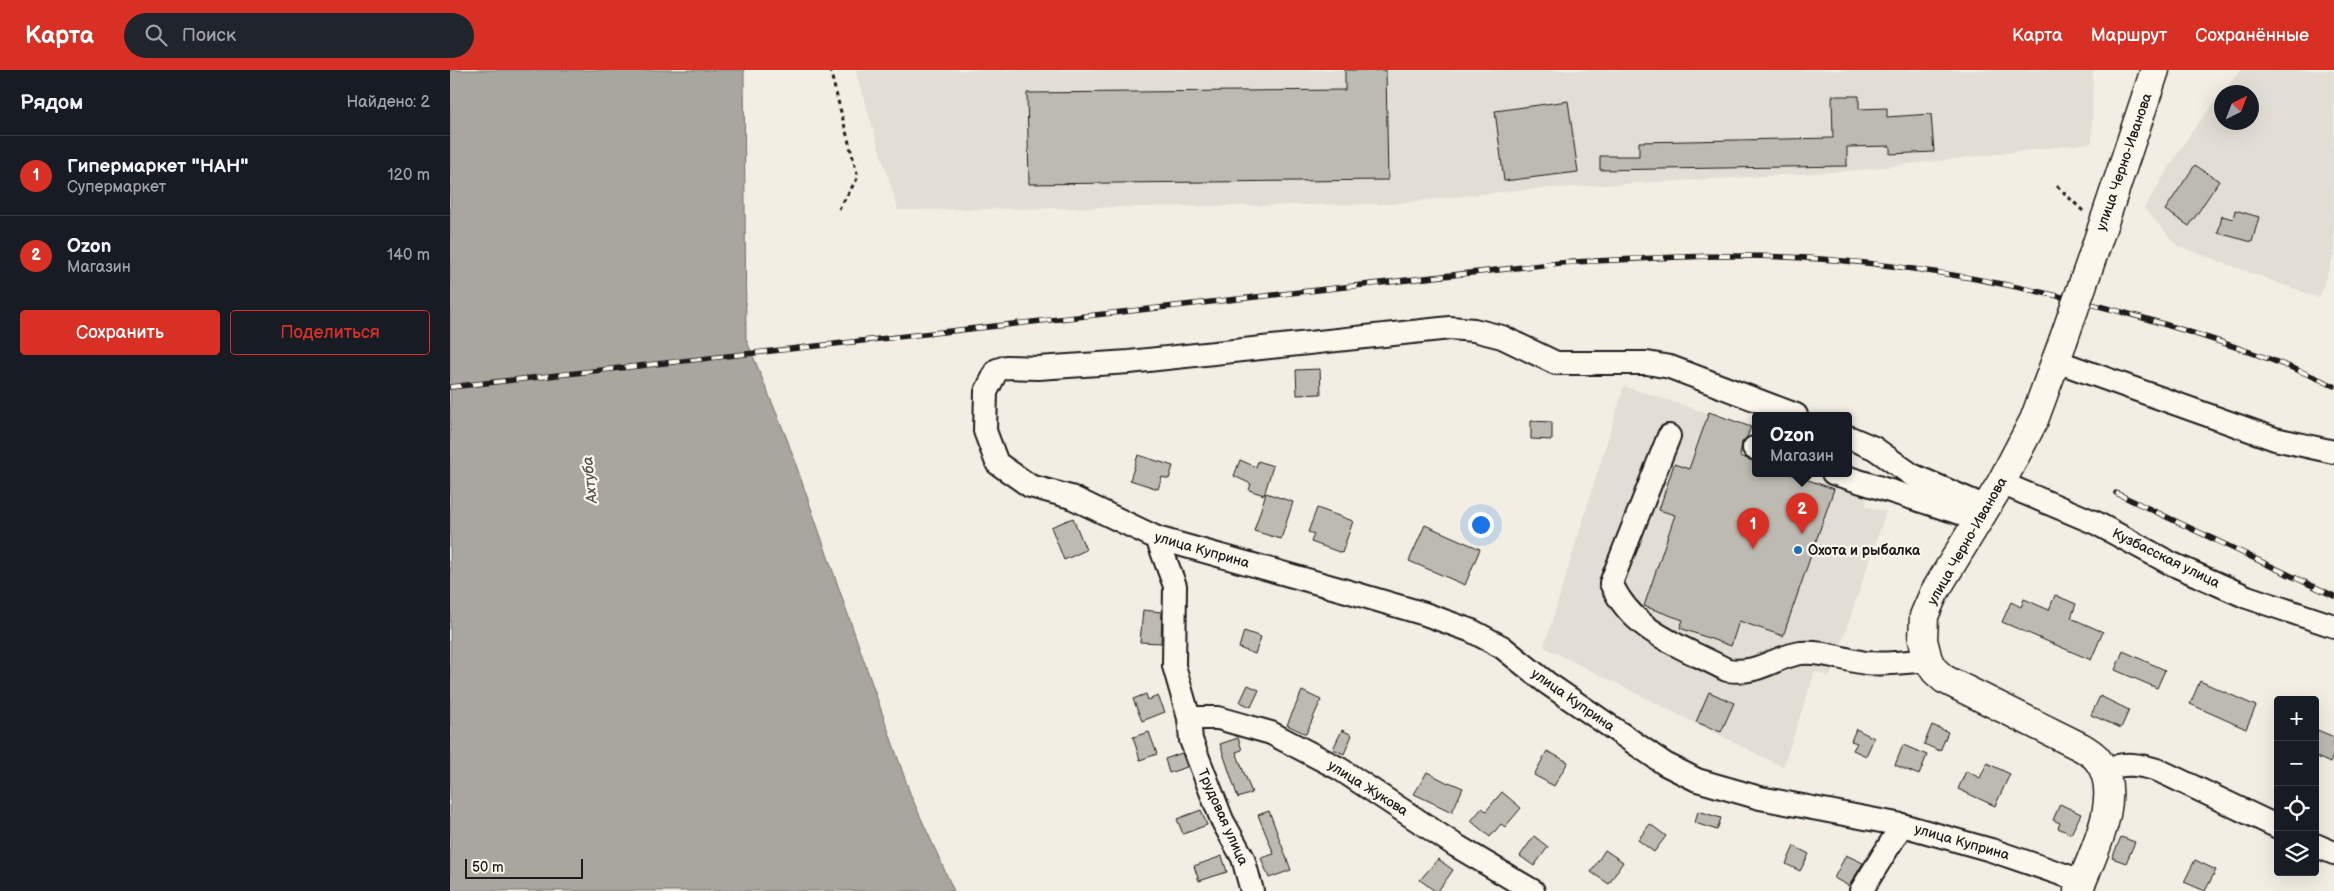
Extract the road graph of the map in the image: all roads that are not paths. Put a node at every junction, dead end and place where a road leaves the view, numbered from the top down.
1 (2155, 70) edge
2 (2060, 351) junction
3 (1788, 412) edge
4 (1669, 436) dead end
5 (1852, 439) edge
6 (2334, 452) edge
7 (1848, 477) edge
8 (2001, 483) junction
9 (1983, 513) junction
10 (1157, 538) junction
11 (2334, 626) edge
12 (1928, 660) junction
13 (1189, 718) junction
14 (2104, 770) junction
15 (1902, 825) junction
16 (2274, 826) edge
17 (2319, 847) edge
18 (2334, 853) edge
19 (2080, 886) edge
20 (1252, 891) edge
21 (1534, 891) edge
22 (1861, 891) edge

1 - 2 main road, улица Черно-Иванова, bridge
2 - 6 street
2 - 8 main road, улица Черно-Иванова
3 - 10 street, улица Куприна
4 - 12 street
5 - 9 street
7 - 9 street
8 - 9 main road, улица Черно-Иванова
8 - 11 street, Кузбасская улица
9 - 12 main road, улица Черно-Иванова
10 - 13 street, Трудовая улица
10 - 15 street, улица Куприна
12 - 14 main road, улица Черно-Иванова
13 - 20 street, Трудовая улица
13 - 21 street, улица Жукова
14 - 16 street
14 - 19 main road
15 - 19 street, улица Куприна
15 - 22 street
17 - 18 street

